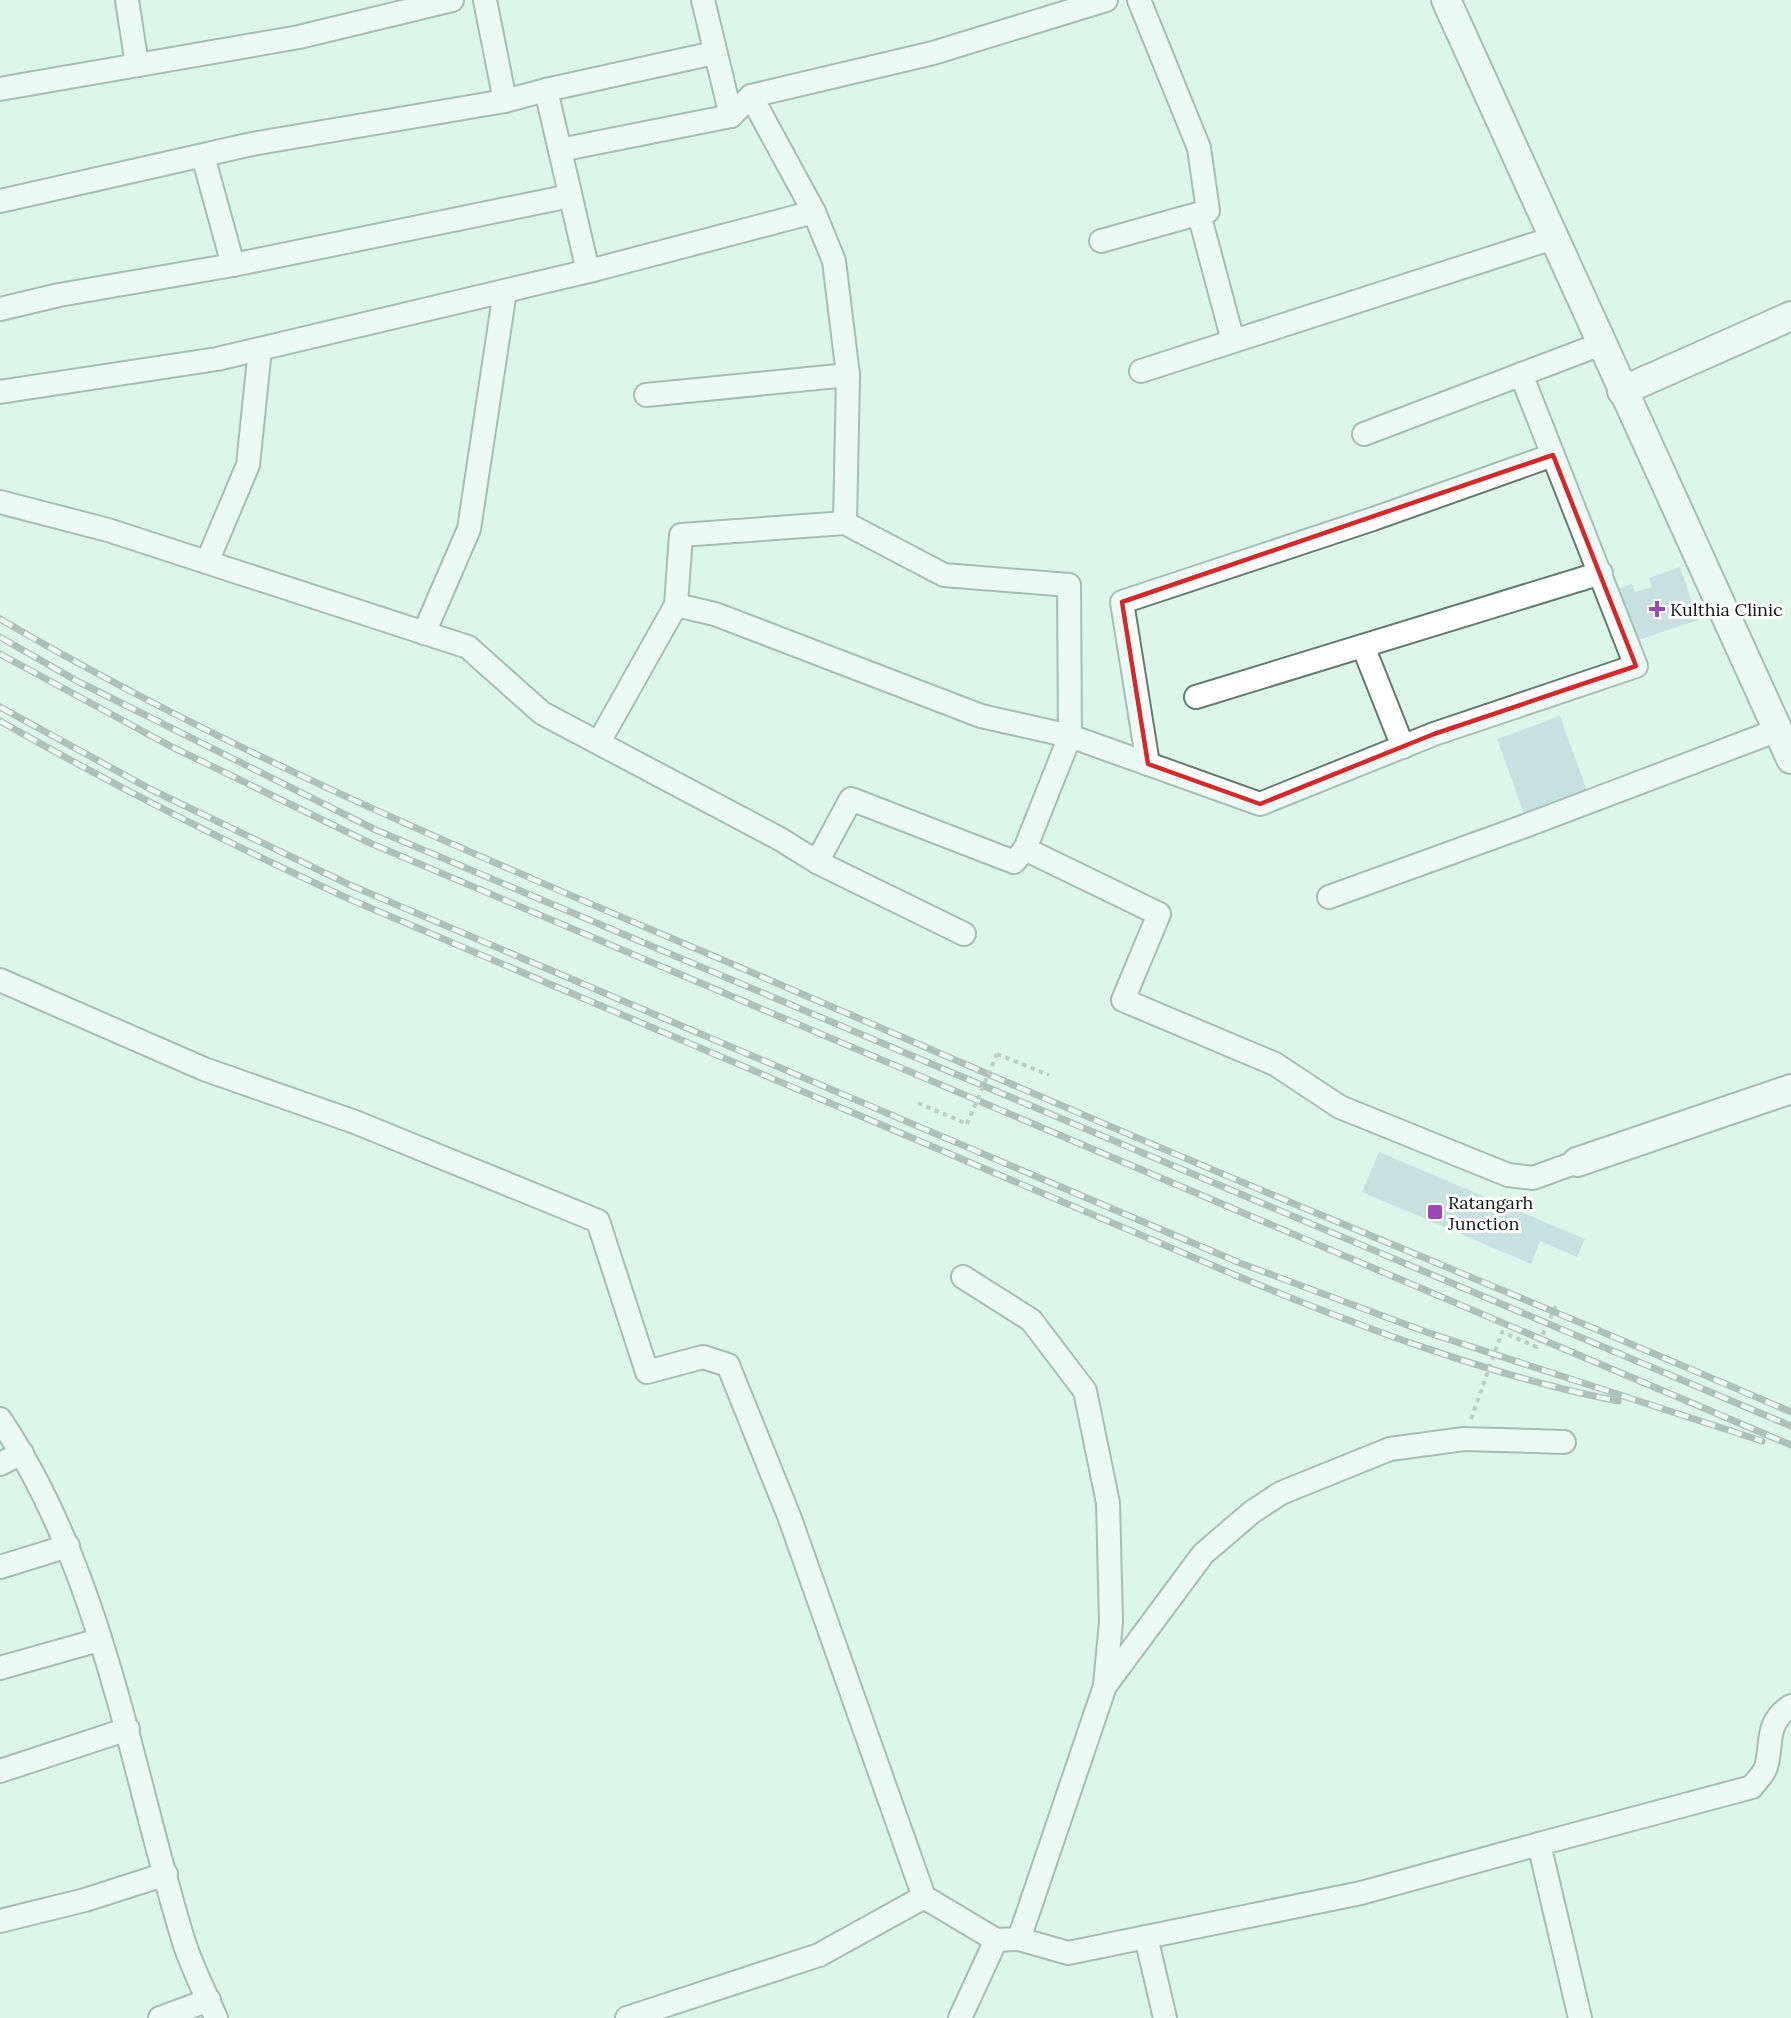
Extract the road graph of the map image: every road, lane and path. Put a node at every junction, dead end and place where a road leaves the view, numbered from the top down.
1 (127, 0) edge
2 (452, 0) edge
3 (702, 0) edge
4 (1106, 0) edge
5 (1139, 0) edge
6 (1446, 0) edge
7 (490, 1) edge
8 (714, 53) junction
9 (136, 65) junction
10 (0, 89) edge
11 (546, 90) junction
12 (751, 96) junction
13 (505, 100) junction
14 (731, 116) junction
15 (560, 150) junction
16 (203, 156) junction
17 (570, 196) junction
18 (0, 201) edge
19 (814, 212) junction
20 (1199, 214) junction
21 (1553, 238) junction
22 (1101, 242) dead end
23 (233, 265) junction
24 (588, 271) junction
25 (505, 291) junction
26 (0, 309) edge
27 (1791, 316) edge
28 (1233, 341) junction
29 (1601, 344) junction
30 (260, 349) junction
31 (1141, 371) dead end
32 (1521, 374) junction
33 (848, 375) junction
34 (1623, 391) junction
35 (0, 392) edge
36 (646, 395) dead end
37 (1364, 434) dead end
38 (1554, 455) junction
39 (0, 502) edge
40 (845, 524) junction
41 (207, 562) junction
42 (1601, 573) junction
43 (676, 605) junction
44 (424, 633) junction
45 (1363, 646) junction
46 (1196, 697) dead end
47 (1778, 730) junction
48 (1070, 736) junction
49 (599, 742) junction
50 (1403, 747) junction
51 (1791, 759) edge
52 (1148, 764) junction
53 (1024, 849) junction
54 (817, 862) junction
55 (1329, 897) dead end
56 (964, 934) dead end
57 (0, 980) edge
58 (1049, 1075) dead end
59 (1791, 1089) edge
60 (918, 1103) dead end
61 (1577, 1162) joint
62 (963, 1276) dead end
63 (1557, 1304) dead end
64 (0, 1419) edge
65 (1464, 1439) junction
66 (1564, 1442) dead end
67 (22, 1453) junction
68 (0, 1464) edge
69 (68, 1546) junction
70 (0, 1567) edge
71 (99, 1640) junction
72 (0, 1668) edge
73 (1105, 1686) junction
74 (1791, 1706) edge
75 (128, 1729) junction
76 (0, 1771) edge
77 (1539, 1844) junction
78 (166, 1874) junction
79 (924, 1897) junction
80 (0, 1921) edge
81 (1146, 1937) junction
82 (996, 1940) junction
83 (1019, 1940) junction
84 (213, 2009) edge
85 (160, 2018) edge
86 (627, 2018) edge
87 (960, 2018) edge
88 (1165, 2018) edge
89 (1580, 2018) edge

1 - 9 street
2 - 9 street
3 - 8 street
4 - 12 street
5 - 20 street
6 - 21 street
7 - 13 street
8 - 11 street
8 - 14 street
9 - 10 street
11 - 13 street
11 - 15 street
12 - 14 street
12 - 19 street
13 - 16 street
14 - 15 street
15 - 17 street
16 - 18 street
16 - 23 street
17 - 23 street
17 - 24 street
19 - 24 street
19 - 33 street
20 - 22 street
20 - 28 street
21 - 28 street
21 - 29 street
23 - 26 street
24 - 25 street
25 - 30 street
25 - 44 street
27 - 34 street
28 - 31 street
29 - 32 street
29 - 34 street
30 - 35 street
30 - 41 street
32 - 37 street
32 - 38 street
33 - 36 street
33 - 40 street
34 - 47 street
38 - 42 street
38 - 52 street
39 - 41 street
40 - 43 street
40 - 48 street
41 - 44 street
42 - 45 street
42 - 50 street
43 - 48 street
43 - 49 street
44 - 49 street
45 - 46 street
45 - 50 street
47 - 51 street
47 - 55 street
48 - 52 street
48 - 53 street
49 - 54 street
50 - 52 street
53 - 54 street
53 - 61 street
54 - 56 street
57 - 79 street
58 - 60 path, bridge
59 - 61 street
62 - 73 street
63 - 65 path
64 - 67 street
65 - 66 street
65 - 73 street
67 - 68 street
67 - 69 street
69 - 70 street
69 - 71 street
71 - 72 street
71 - 75 street
73 - 83 street
74 - 77 street
75 - 76 street
75 - 78 street
77 - 81 street
77 - 89 street
78 - 80 street
78 - 84 street
79 - 82 street
79 - 86 street
81 - 83 street
81 - 88 street
82 - 83 street
82 - 87 street
84 - 85 street

